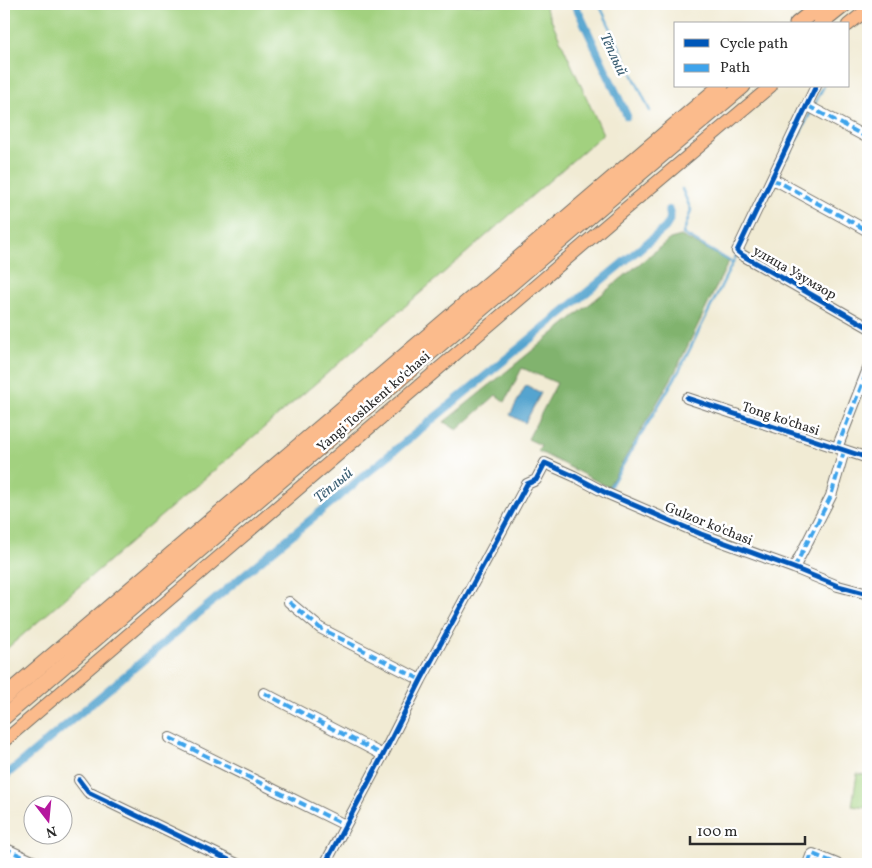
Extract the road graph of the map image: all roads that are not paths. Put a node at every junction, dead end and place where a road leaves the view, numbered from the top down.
1 (822, 4) edge
2 (845, 4) edge
3 (868, 9) edge
4 (800, 22) edge
5 (822, 22) edge
6 (850, 23) edge
7 (719, 88) edge
8 (741, 88) edge
9 (769, 88) edge
10 (816, 88) edge
11 (812, 108) junction
12 (868, 138) edge
13 (775, 181) junction
14 (868, 231) edge
15 (868, 327) edge
16 (868, 369) edge
17 (687, 398) dead end
18 (841, 449) junction
19 (868, 458) edge
20 (794, 568) junction
21 (868, 594) edge
22 (289, 602) dead end
23 (420, 680) junction
24 (264, 693) dead end
25 (4, 697) edge
26 (4, 717) edge
27 (170, 738) dead end
28 (4, 741) edge
29 (384, 755) junction
30 (79, 780) dead end
31 (345, 825) junction
32 (4, 848) edge
33 (39, 864) edge
34 (237, 864) edge
35 (325, 864) edge
36 (808, 864) edge
37 (837, 864) edge

1 - 4 highway
2 - 5 highway
3 - 6 main road
7 - 25 highway, Yangi Toshkent ko‘chasi
8 - 26 highway, Yangi Toshkent ko‘chasi
9 - 28 main road
10 - 11 street
11 - 12 street
11 - 13 street
13 - 14 street
13 - 15 street, улица Узумзор
16 - 18 street
17 - 18 street, Tong ko'chasi
18 - 19 street, Tong ko'chasi
18 - 20 street
20 - 21 street, Gulzor ko'chasi
20 - 23 street, Gulzor ko'chasi
22 - 23 street
23 - 29 street
24 - 29 street
27 - 31 street
29 - 31 street
30 - 34 street
31 - 35 street
32 - 33 street
36 - 37 street

